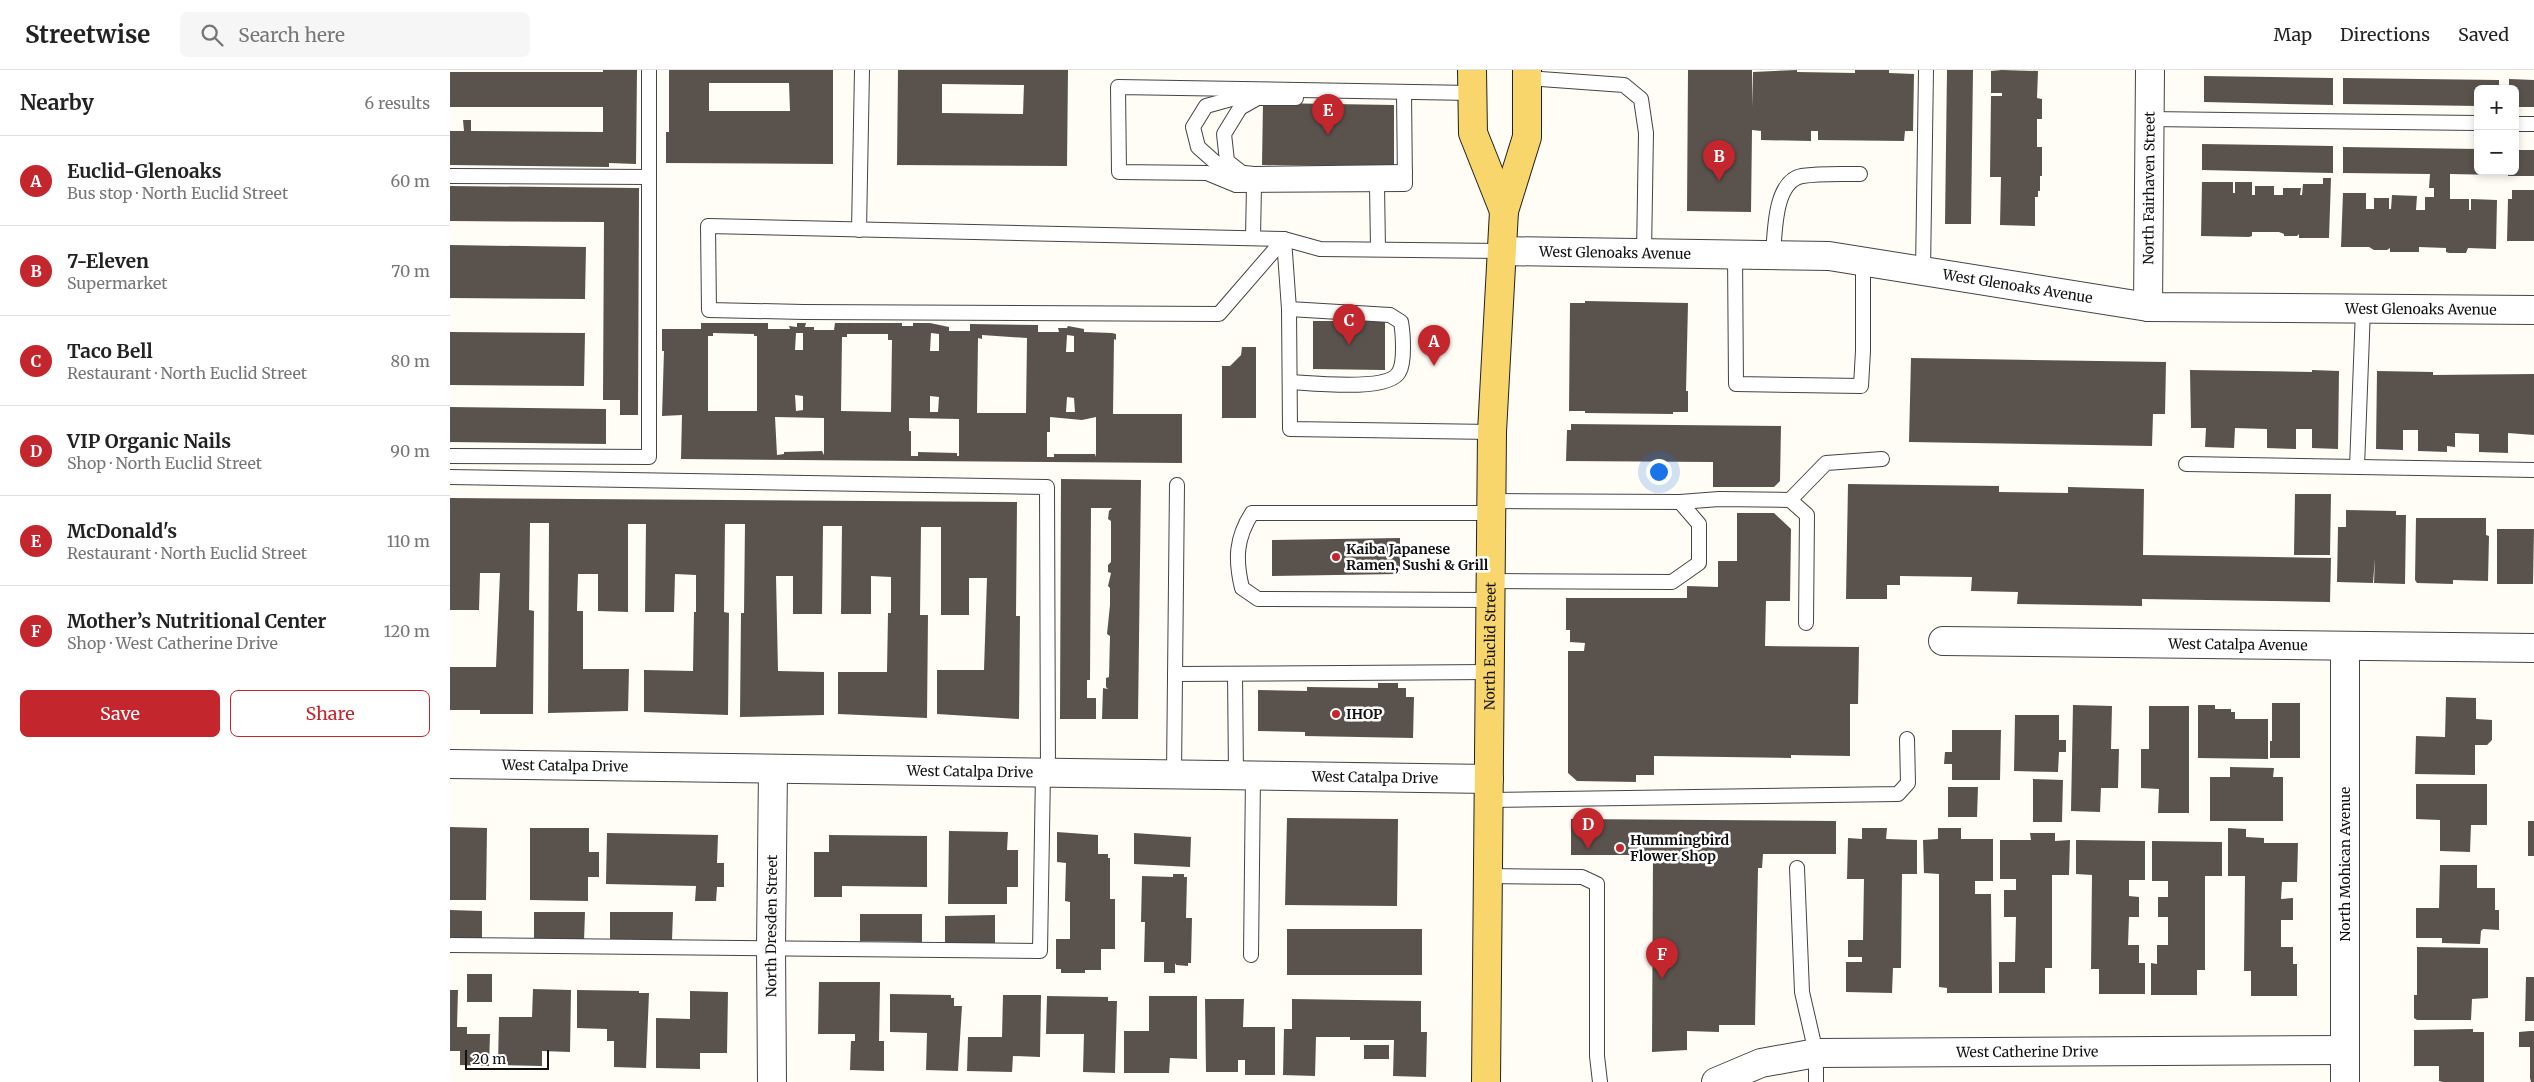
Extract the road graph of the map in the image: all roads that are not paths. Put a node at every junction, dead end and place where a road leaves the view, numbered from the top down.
1 (649, 70) edge
2 (862, 70) edge
3 (1926, 70) edge
4 (2150, 70) edge
5 (1527, 74) edge
6 (1472, 82) edge
7 (1338, 90) junction
8 (1404, 92) junction
9 (1259, 98) junction
10 (2149, 119) junction
11 (2474, 123) edge
12 (2519, 124) edge
13 (2534, 124) edge
14 (1241, 172) junction
15 (1405, 172) junction
16 (1860, 174) dead end
17 (450, 176) edge
18 (649, 177) junction
19 (1254, 185) junction
20 (1377, 185) junction
21 (1504, 211) junction
22 (859, 230) junction
23 (1253, 238) junction
24 (1284, 239) junction
25 (1378, 249) junction
26 (1502, 251) junction
27 (1644, 252) junction
28 (1735, 254) junction
29 (1773, 255) junction
30 (1863, 262) junction
31 (1923, 271) junction
32 (2148, 307) junction
33 (2363, 308) junction
34 (1289, 309) junction
35 (2534, 310) edge
36 (1290, 382) junction
37 (1492, 432) junction
38 (450, 456) edge
39 (1882, 459) dead end
40 (2186, 464) dead end
41 (2358, 467) junction
42 (2534, 470) edge
43 (450, 477) edge
44 (1177, 485) dead end
45 (1790, 500) junction
46 (1680, 502) junction
47 (1491, 507) junction
48 (1491, 591) junction
49 (1806, 624) dead end
50 (1943, 641) dead end
51 (2346, 646) junction
52 (2534, 648) edge
53 (1490, 672) junction
54 (1175, 674) junction
55 (1235, 674) junction
56 (1907, 738) dead end
57 (450, 764) edge
58 (774, 769) junction
59 (1045, 773) junction
60 (1174, 774) junction
61 (1245, 776) junction
62 (1489, 790) junction
63 (1798, 868) dead end
64 (1488, 876) junction
65 (450, 944) edge
66 (771, 947) junction
67 (1251, 955) dead end
68 (2345, 1050) junction
69 (1816, 1053) junction
70 (772, 1082) edge
71 (1486, 1082) edge
72 (1600, 1082) edge
73 (1716, 1082) edge
74 (1816, 1082) edge
75 (2345, 1082) edge

1 - 18 lane
2 - 22 lane
3 - 31 lane
4 - 10 street, North Fairhaven Street
5 - 21 main road, North Euclid Street
5 - 27 lane
6 - 8 lane
6 - 21 main road, North Euclid Street
7 - 8 lane
7 - 9 lane
7 - 19 lane
8 - 15 lane
9 - 14 lane
9 - 14 lane
10 - 11 lane
10 - 32 street, North Fairhaven Street
12 - 13 lane
14 - 15 lane
15 - 20 lane
16 - 29 lane
17 - 18 lane
18 - 38 lane
19 - 20 lane
19 - 23 lane
20 - 25 lane
21 - 26 main road, North Euclid Street
22 - 23 lane
22 - 24 lane
23 - 24 lane
24 - 25 lane
24 - 34 lane
25 - 26 lane
26 - 27 street, West Glenoaks Avenue
26 - 37 main road, North Euclid Street
27 - 28 street, West Glenoaks Avenue
28 - 29 street, West Glenoaks Avenue
28 - 30 lane
29 - 30 street, West Glenoaks Avenue
30 - 31 street, West Glenoaks Avenue
31 - 32 street, West Glenoaks Avenue
32 - 33 street, West Glenoaks Avenue
33 - 35 street, West Glenoaks Avenue
33 - 41 lane
34 - 36 lane
34 - 36 lane
36 - 37 lane
37 - 47 main road, North Euclid Street
39 - 45 lane
40 - 41 lane
41 - 42 lane
43 - 59 lane
44 - 54 lane
45 - 46 lane
45 - 49 lane
46 - 47 lane
46 - 48 lane
47 - 48 main road, North Euclid Street
47 - 48 lane
48 - 53 main road, North Euclid Street
50 - 51 street, West Catalpa Avenue
51 - 52 street, West Catalpa Avenue
51 - 68 street, North Mohican Avenue
53 - 55 lane
53 - 62 main road, North Euclid Street
54 - 55 lane
54 - 60 lane
55 - 61 lane
56 - 62 lane
57 - 58 street, West Catalpa Drive
58 - 59 street, West Catalpa Drive
58 - 66 street, North Dresden Street
59 - 60 street, West Catalpa Drive
59 - 66 lane
60 - 61 street, West Catalpa Drive
61 - 62 street, West Catalpa Drive
61 - 67 lane
62 - 64 main road, North Euclid Street
63 - 69 lane
64 - 71 main road, North Euclid Street
64 - 72 lane
65 - 66 lane
66 - 70 street, North Dresden Street
68 - 69 street, West Catherine Drive
68 - 75 street, North Mohican Avenue
69 - 73 street, West Catherine Drive
69 - 74 lane

